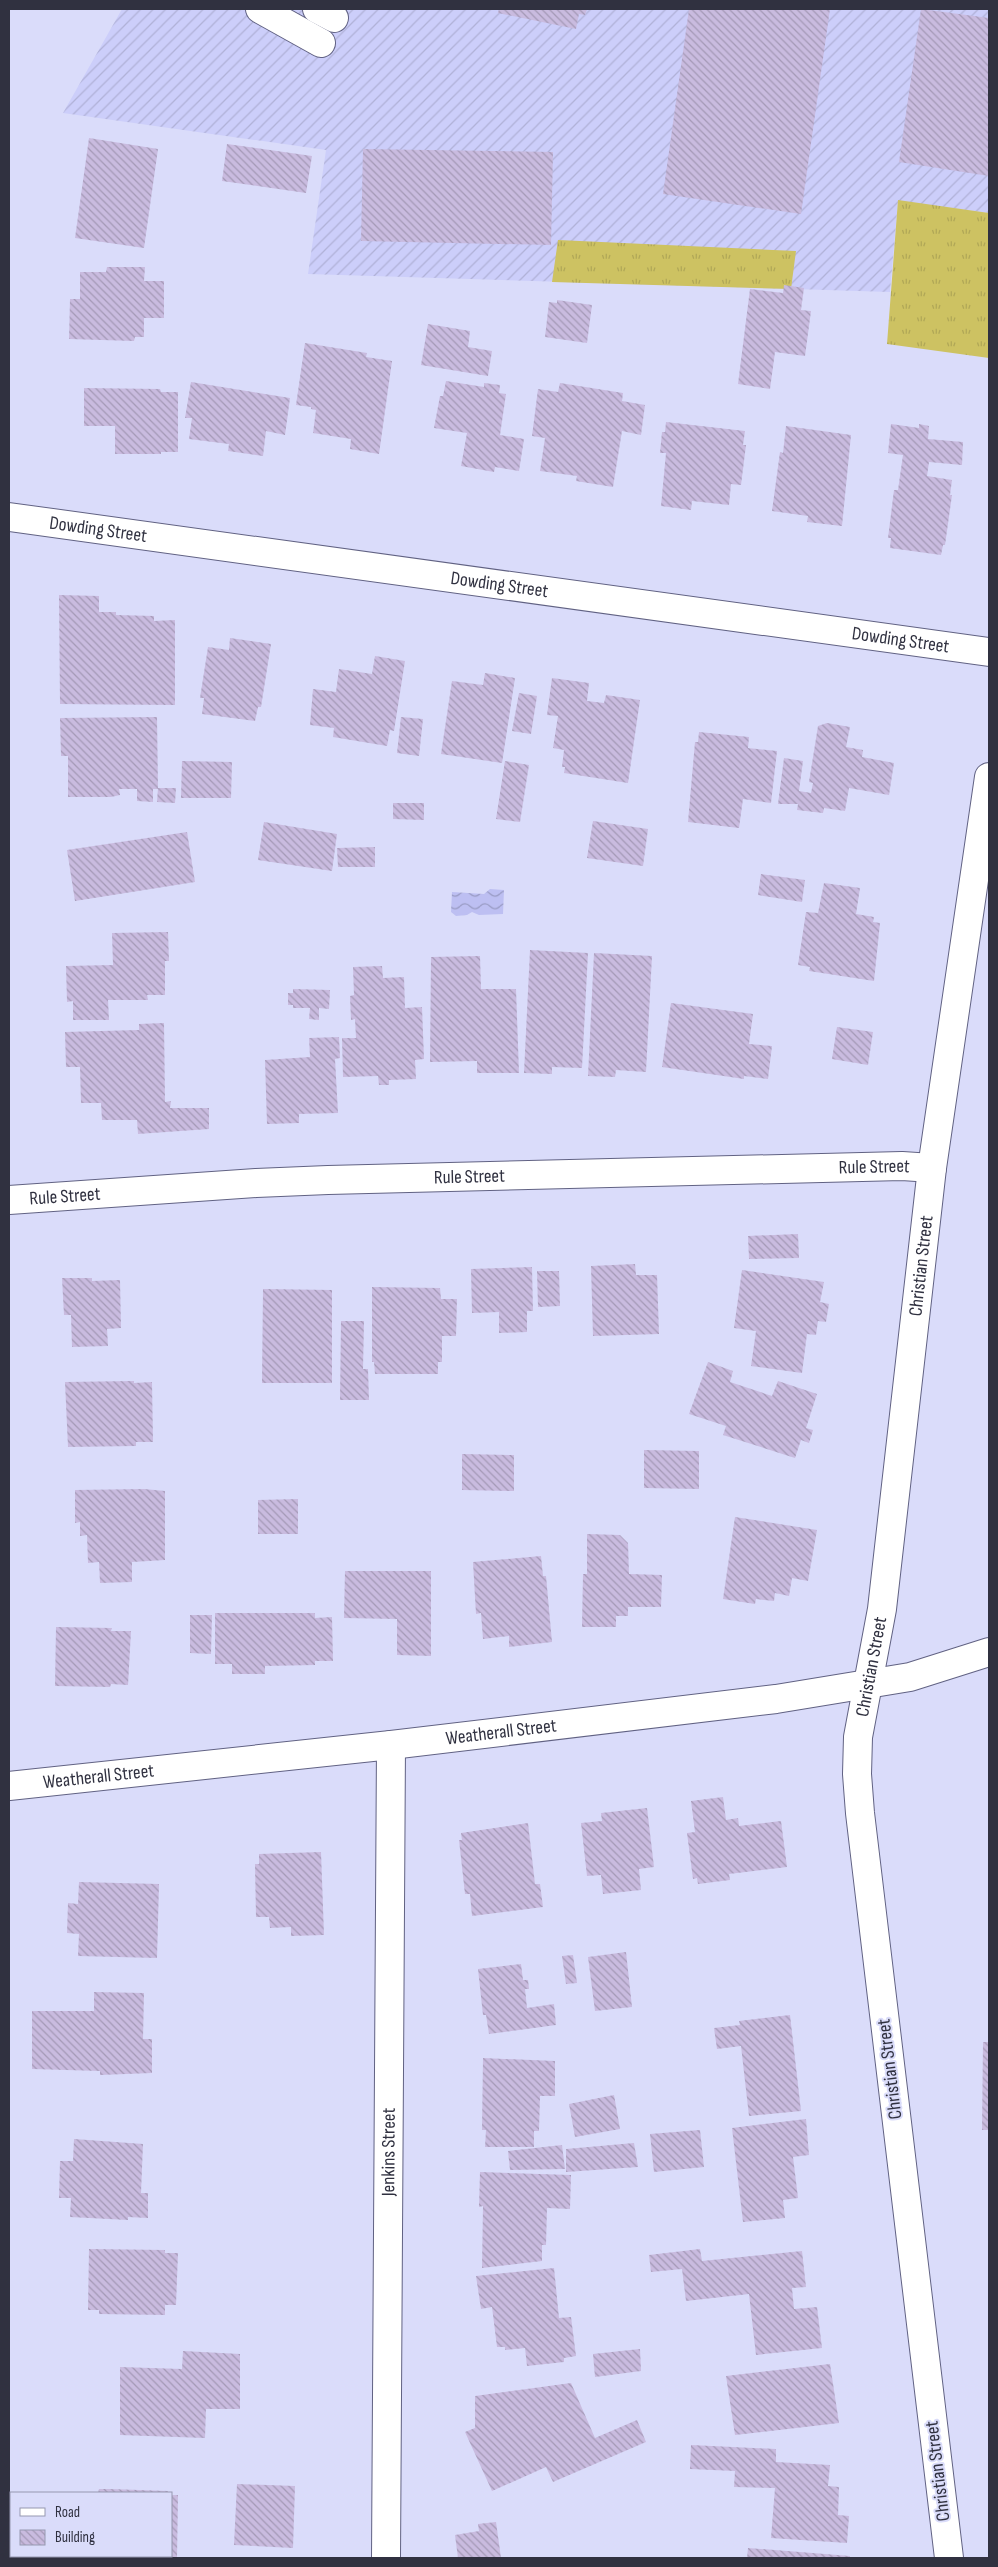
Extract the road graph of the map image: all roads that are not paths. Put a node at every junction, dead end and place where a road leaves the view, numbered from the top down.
1 (260, 9) edge
2 (321, 42) dead end
3 (9, 517) edge
4 (989, 652) edge
5 (989, 777) edge
6 (932, 1168) junction
7 (9, 1200) edge
8 (989, 1652) edge
9 (868, 1685) junction
10 (391, 1745) junction
11 (9, 1786) edge
12 (386, 2558) edge
13 (949, 2558) edge

1 - 2 street
3 - 4 street, Dowding Street
5 - 6 street, Christian Street
6 - 7 street, Rule Street
6 - 9 street, Christian Street
8 - 9 street, Weatherall Street
9 - 10 street, Weatherall Street
9 - 13 street, Christian Street
10 - 11 street, Weatherall Street
10 - 12 street, Jenkins Street

